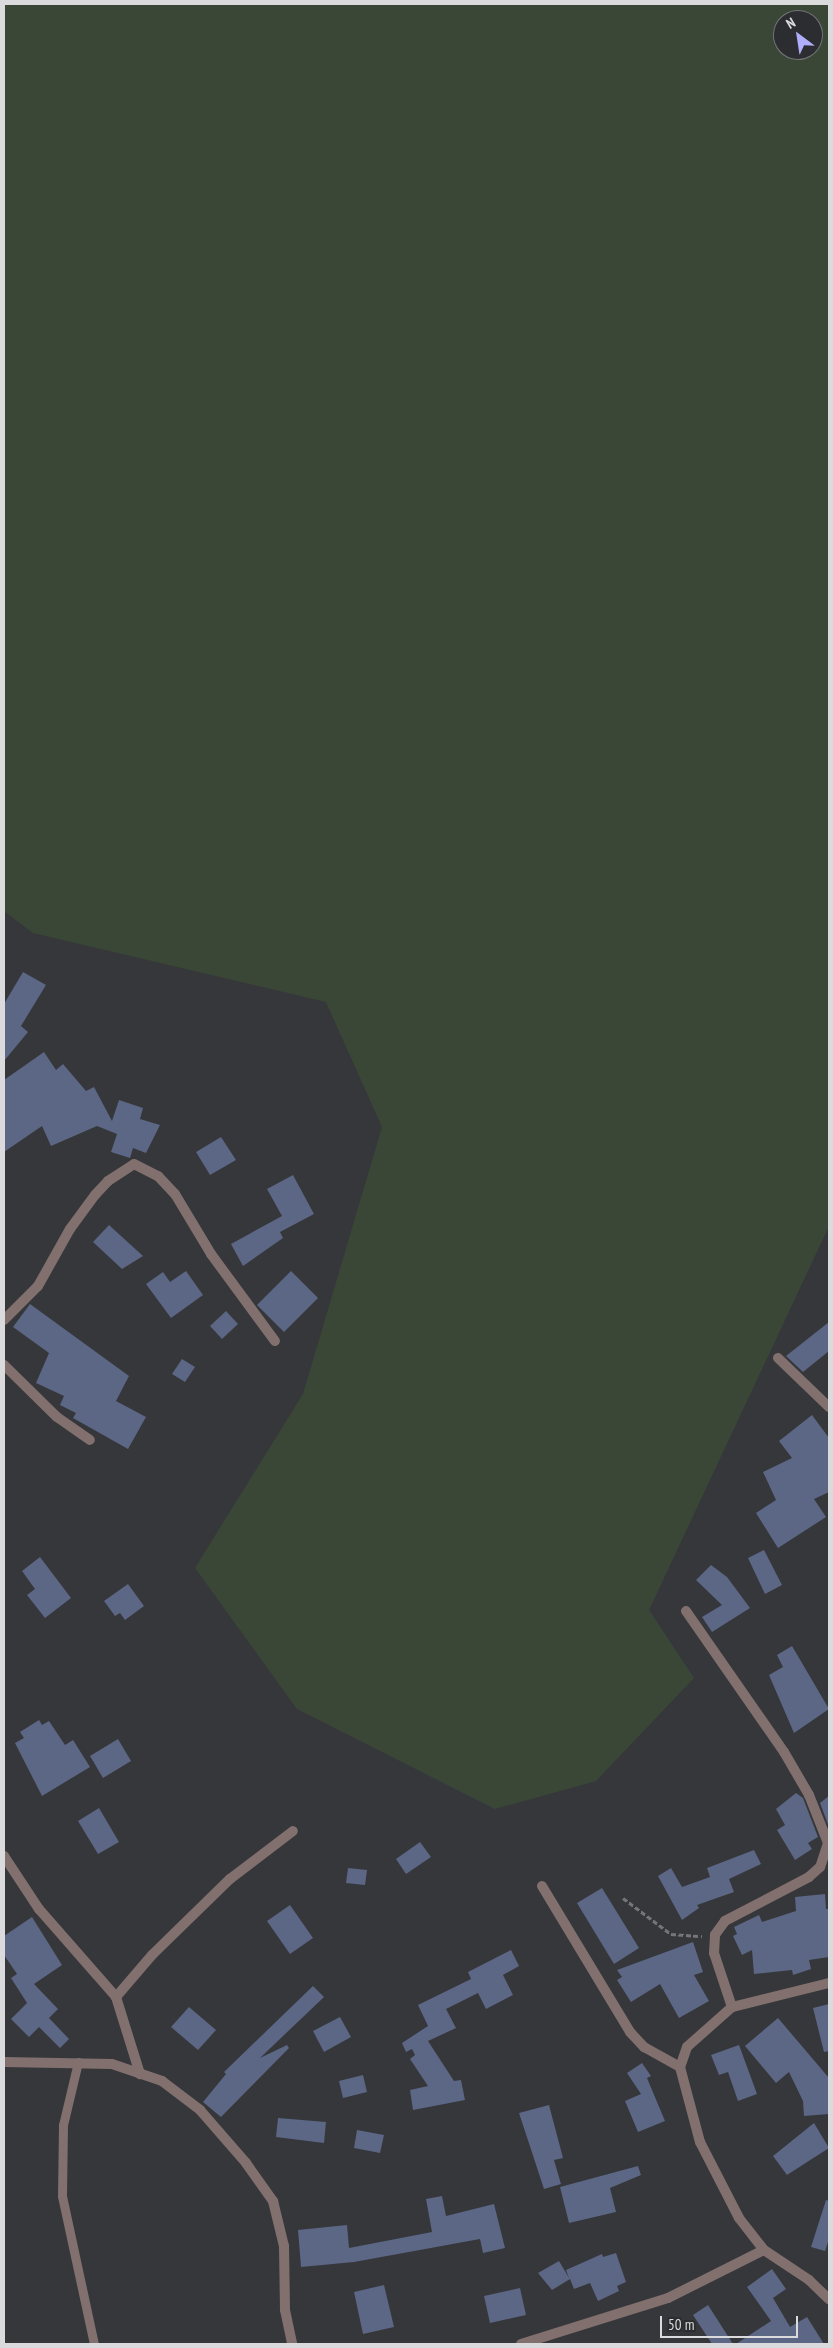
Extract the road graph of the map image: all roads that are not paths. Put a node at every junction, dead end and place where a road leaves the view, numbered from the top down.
1 (4, 1320) edge
2 (275, 1341) dead end
3 (778, 1358) dead end
4 (4, 1365) edge
5 (829, 1407) edge
6 (90, 1440) dead end
7 (686, 1611) dead end
8 (293, 1831) dead end
9 (4, 1856) edge
10 (542, 1886) dead end
11 (829, 1983) edge
12 (116, 1997) junction
13 (732, 2007) junction
14 (4, 2062) edge
15 (78, 2062) junction
16 (680, 2067) junction
17 (140, 2074) junction
18 (764, 2250) junction
19 (829, 2299) edge
20 (94, 2344) edge
21 (292, 2344) edge
22 (521, 2344) edge

1 - 2 street
3 - 5 street
4 - 6 street
7 - 13 street
8 - 12 street
9 - 12 street
10 - 16 street
11 - 13 street
12 - 17 street
13 - 16 street
14 - 15 street
15 - 17 street
15 - 20 lane
16 - 18 street
17 - 21 street
18 - 19 street
18 - 22 street

